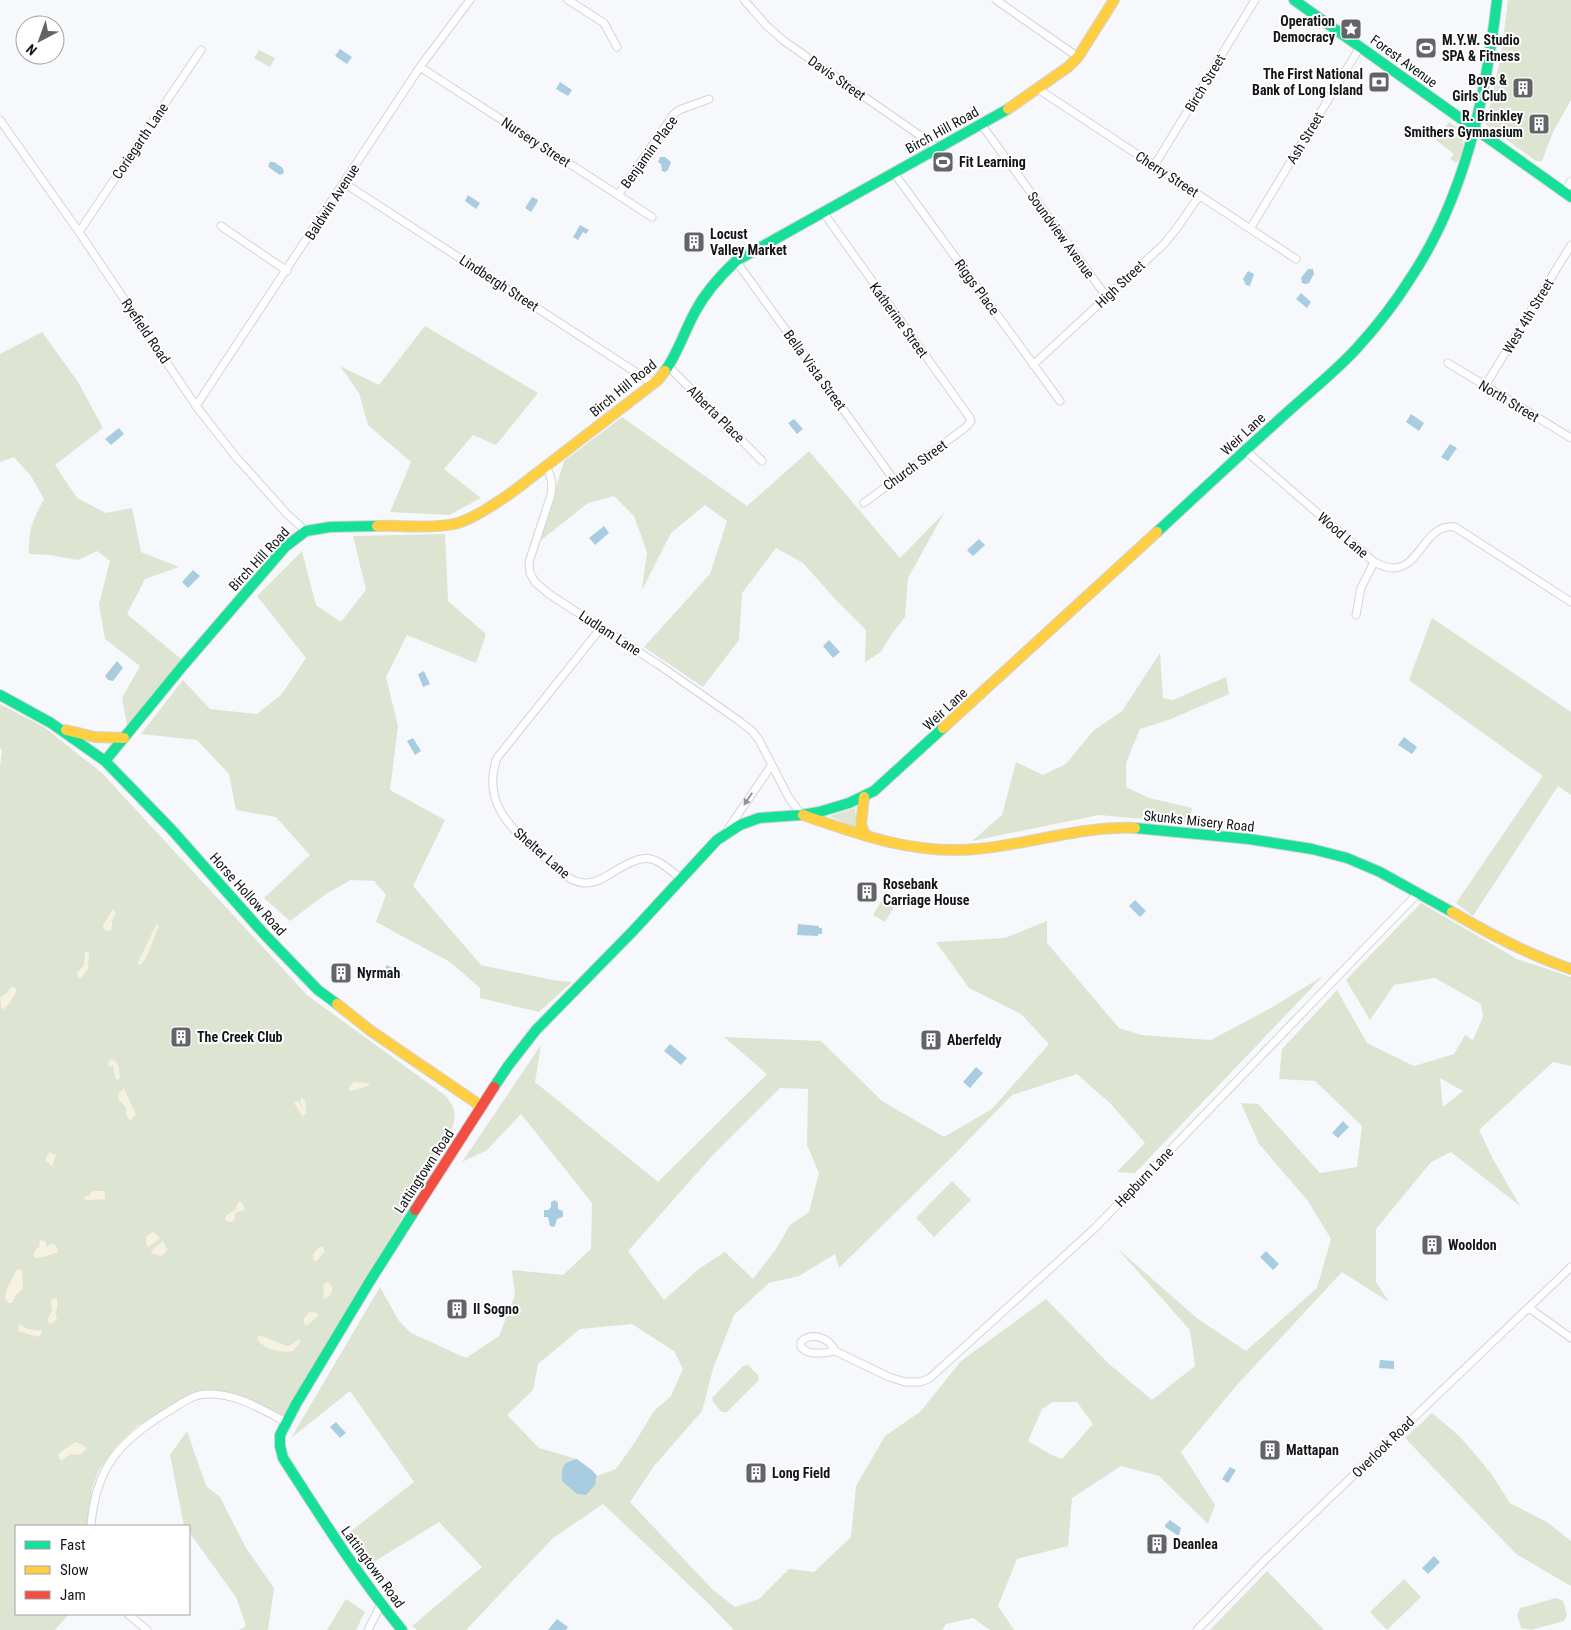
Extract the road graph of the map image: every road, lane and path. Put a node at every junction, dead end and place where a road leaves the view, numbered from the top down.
1 (470, 0) edge
2 (568, 0) edge
3 (744, 0) edge
4 (996, 0) edge
5 (1114, 0) edge
6 (1255, 0) edge
7 (1294, 0) edge
8 (1497, 0) edge
9 (617, 47) dead end
10 (1360, 47) junction
11 (201, 50) dead end
12 (1078, 57) junction
13 (420, 68) junction
14 (1038, 89) junction
15 (709, 98) dead end
16 (0, 120) edge
17 (981, 124) junction
18 (1474, 128) junction
19 (938, 148) junction
20 (1154, 166) junction
21 (894, 172) junction
22 (1571, 181) edge
23 (344, 182) junction
24 (618, 195) junction
25 (1568, 195) edge
26 (1199, 196) junction
27 (823, 212) junction
28 (652, 217) dead end
29 (221, 226) dead end
30 (1250, 229) junction
31 (79, 232) junction
32 (1571, 245) edge
33 (1296, 259) dead end
34 (736, 261) junction
35 (287, 271) junction
36 (1106, 296) junction
37 (1448, 363) dead end
38 (1033, 364) junction
39 (669, 367) junction
40 (654, 384) junction
41 (1485, 386) junction
42 (1060, 401) dead end
43 (196, 406) junction
44 (966, 427) joint
45 (1571, 438) edge
46 (1246, 450) junction
47 (762, 460) dead end
48 (546, 467) junction
49 (894, 480) junction
50 (864, 503) dead end
51 (306, 531) junction
52 (1374, 562) junction
53 (1571, 602) edge
54 (1356, 615) dead end
55 (601, 628) junction
56 (0, 695) edge
57 (59, 728) junction
58 (124, 738) junction
59 (105, 761) junction
60 (771, 766) junction
61 (864, 797) junction
62 (802, 815) junction
63 (726, 833) junction
64 (866, 836) junction
65 (681, 879) junction
66 (1419, 892) junction
67 (1571, 969) edge
68 (481, 1106) junction
69 (1571, 1267) edge
70 (1529, 1308) junction
71 (1571, 1338) edge
72 (835, 1351) dead end
73 (286, 1422) junction
74 (91, 1525) edge
75 (381, 1604) junction
76 (129, 1615) edge
77 (148, 1630) edge
78 (368, 1630) edge
79 (402, 1630) edge
80 (1197, 1630) edge

1 - 13 street, Baldwin Avenue
2 - 9 street
3 - 19 street, Davis Street
4 - 12 street
5 - 12 street, Birch Hill Road
6 - 20 street, Birch Street
7 - 10 street, Forest Avenue
8 - 18 street, Weir Lane
10 - 18 street, Forest Avenue
10 - 30 street, Ash Street
11 - 31 street, Coriegarth Lane
12 - 14 street, Birch Hill Road
13 - 23 street, Baldwin Avenue
13 - 24 street, Nursery Street
14 - 17 street, Birch Hill Road
14 - 20 street, Cherry Street
15 - 24 street, Benjamin Place
16 - 31 street, Ryefield Road
17 - 19 street, Birch Hill Road
17 - 36 street, Soundview Avenue
18 - 25 street, Forest Avenue
18 - 46 street, Weir Lane
19 - 21 street, Birch Hill Road
20 - 26 street, Cherry Street
21 - 27 street, Birch Hill Road
21 - 38 street, Riggs Place
22 - 25 street
23 - 35 street, Baldwin Avenue
23 - 40 street, Lindbergh Street
24 - 28 street, Nursery Street
26 - 30 street, Cherry Street
26 - 36 street, High Street
27 - 34 street, Birch Hill Road
27 - 44 street, Katherine Street
29 - 35 street
30 - 33 street, Cherry Street
31 - 43 street, Ryefield Road
32 - 41 street, West 4th Street
34 - 39 street, Birch Hill Road
34 - 49 street, Bella Vista Street
35 - 43 street, Baldwin Avenue
36 - 38 street, High Street
37 - 41 street, North Street
38 - 42 street, Riggs Place
39 - 40 street, Birch Hill Road
39 - 47 street, Alberta Place
40 - 48 street, Birch Hill Road
41 - 45 street, North Street
43 - 51 street, Ryefield Road
44 - 49 street, Church Street
46 - 52 street, Wood Lane
46 - 61 street, Weir Lane
48 - 51 street, Birch Hill Road
48 - 55 street, Ludlam Lane
49 - 50 street, Church Street
51 - 58 street, Birch Hill Road
52 - 53 street, Wood Lane
52 - 54 street
55 - 60 street, Ludlam Lane
55 - 65 street, Shelter Lane
56 - 57 street, Horse Hollow Road
57 - 58 street
57 - 59 street, Horse Hollow Road
58 - 59 street, Birch Hill Road
59 - 68 street, Horse Hollow Road
60 - 62 street, Ludlam Lane
60 -> 63 street
61 - 62 street, Weir Lane
61 - 64 street
62 - 63 street, Lattingtown Road
62 - 64 street, Skunks Misery Road
63 - 65 street, Lattingtown Road
64 - 66 street, Skunks Misery Road
65 - 68 street, Lattingtown Road
66 - 67 street, Skunks Misery Road
66 - 72 street, Hepburn Lane
68 - 73 street, Lattingtown Road
69 - 70 street, Overlook Road
70 - 71 street
70 - 80 street, Overlook Road
73 - 74 street
73 - 75 street, Lattingtown Road
75 - 78 street
75 - 79 street, Lattingtown Road
76 - 77 street

